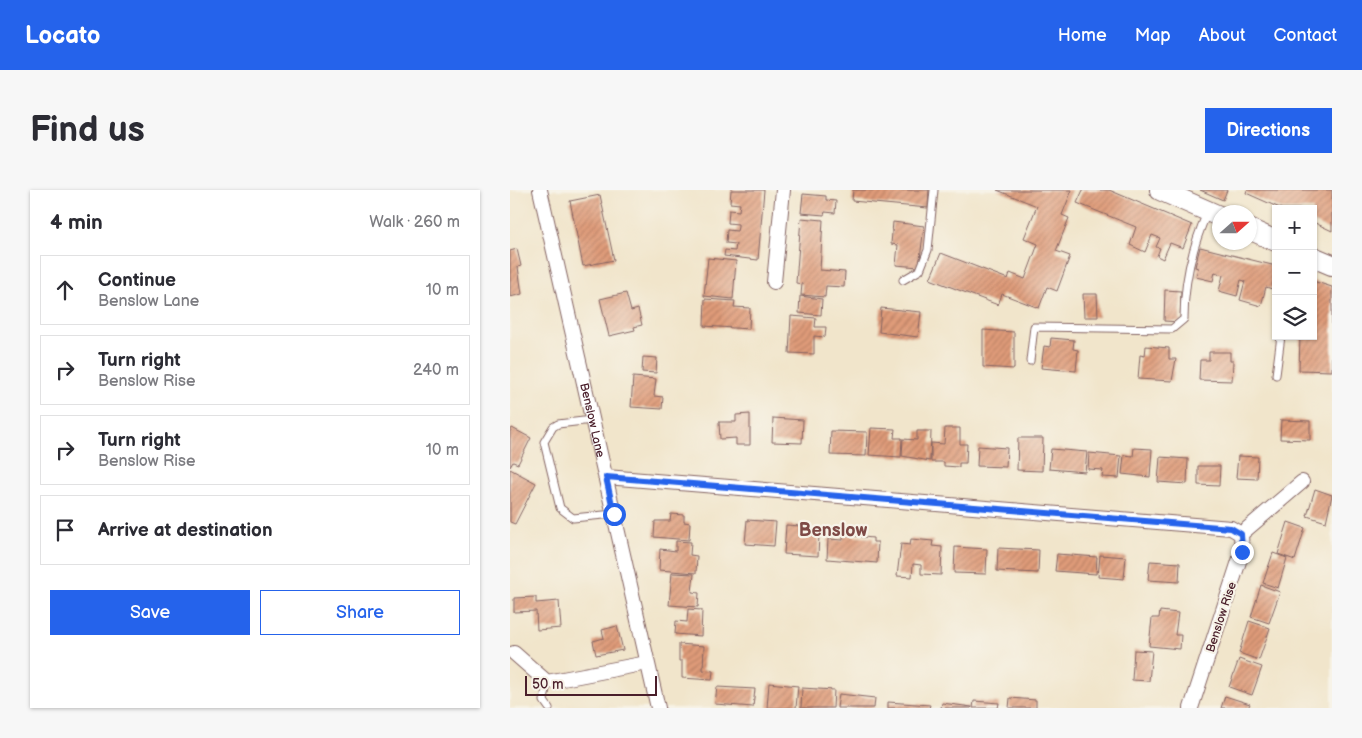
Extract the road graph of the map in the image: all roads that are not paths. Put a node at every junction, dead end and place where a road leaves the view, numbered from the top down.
1 (540, 190) edge
2 (783, 190) edge
3 (934, 190) edge
4 (1160, 190) edge
5 (1212, 212) edge
6 (1212, 216) edge
7 (1257, 232) edge
8 (1272, 239) edge
9 (1317, 259) edge
10 (1332, 265) edge
11 (902, 280) dead end
12 (774, 282) dead end
13 (1280, 340) edge
14 (1030, 360) dead end
15 (1276, 375) dead end
16 (592, 420) junction
17 (606, 477) junction
18 (1302, 482) dead end
19 (614, 514) junction
20 (1241, 534) junction
21 (514, 653) dead end
22 (647, 663) junction
23 (548, 682) junction
24 (549, 708) edge
25 (658, 708) edge
26 (1191, 708) edge

1 - 16 street, Benslow Lane
2 - 12 street
3 - 11 lane
4 - 5 main road
6 - 14 lane
7 - 8 main road
9 - 10 main road
13 - 15 lane
16 - 17 street, Benslow Lane
16 - 19 lane
17 - 19 street, Benslow Lane
17 - 20 street
18 - 20 street
19 - 22 street, Benslow Lane
20 - 26 street, Benslow Rise
21 - 23 street
22 - 23 street
22 - 25 street, Benslow Lane
23 - 24 lane

